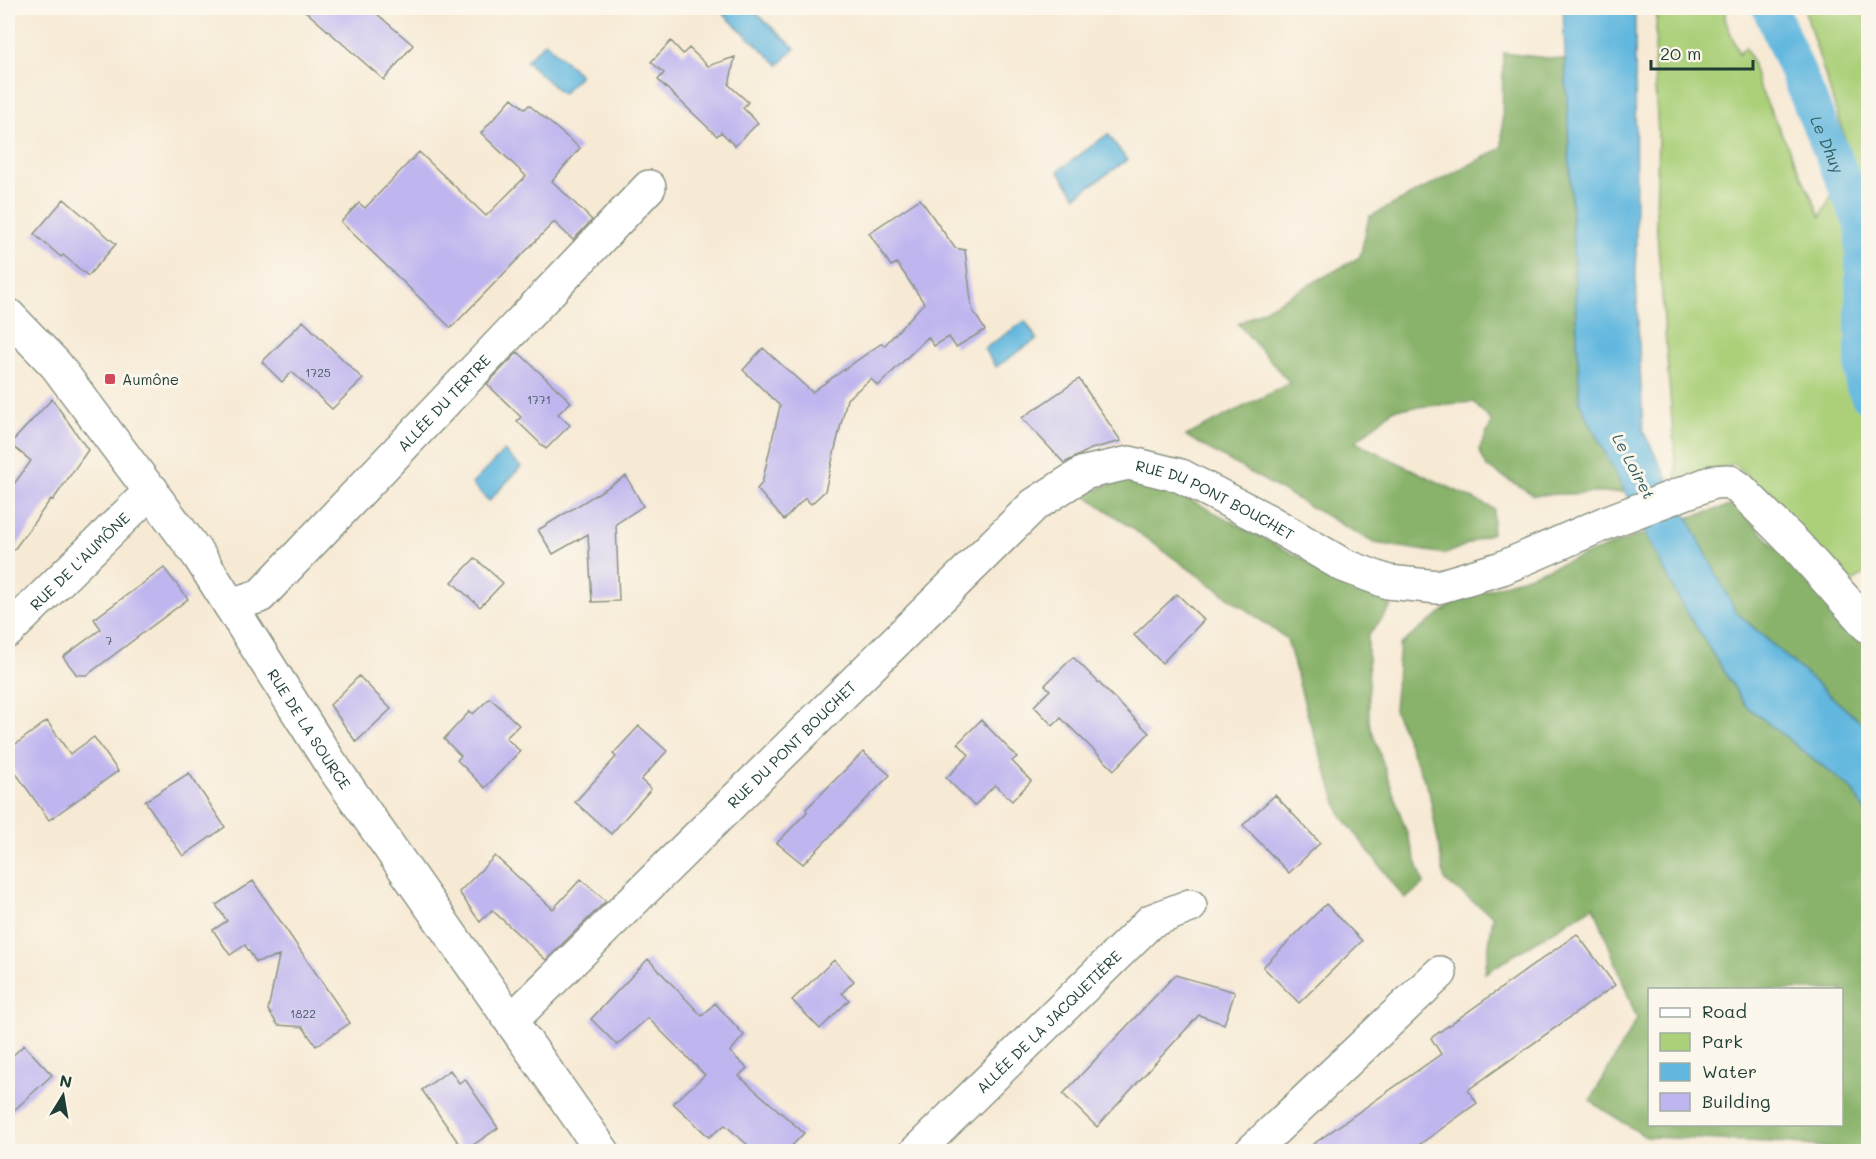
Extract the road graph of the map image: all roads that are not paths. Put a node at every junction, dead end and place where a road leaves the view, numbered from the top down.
1 (649, 187) dead end
2 (8, 315) edge
3 (152, 490) junction
4 (230, 605) junction
5 (1869, 626) edge
6 (8, 631) edge
7 (1190, 906) dead end
8 (1440, 973) dead end
9 (511, 1021) junction
10 (603, 1152) edge
11 (916, 1152) edge
12 (1251, 1152) edge

1 - 4 street, ALLÉE DU TERTRE
2 - 3 street, RUE DE LA SOURCE
3 - 4 street, RUE DE LA SOURCE
3 - 6 street, RUE DE L'AUMÔNE
4 - 9 street, RUE DE LA SOURCE
5 - 9 street, RUE DU PONT BOUCHET
7 - 11 street, ALLÉE DE LA JACQUETIÈRE
8 - 12 street
9 - 10 street, RUE DE LA SOURCE

